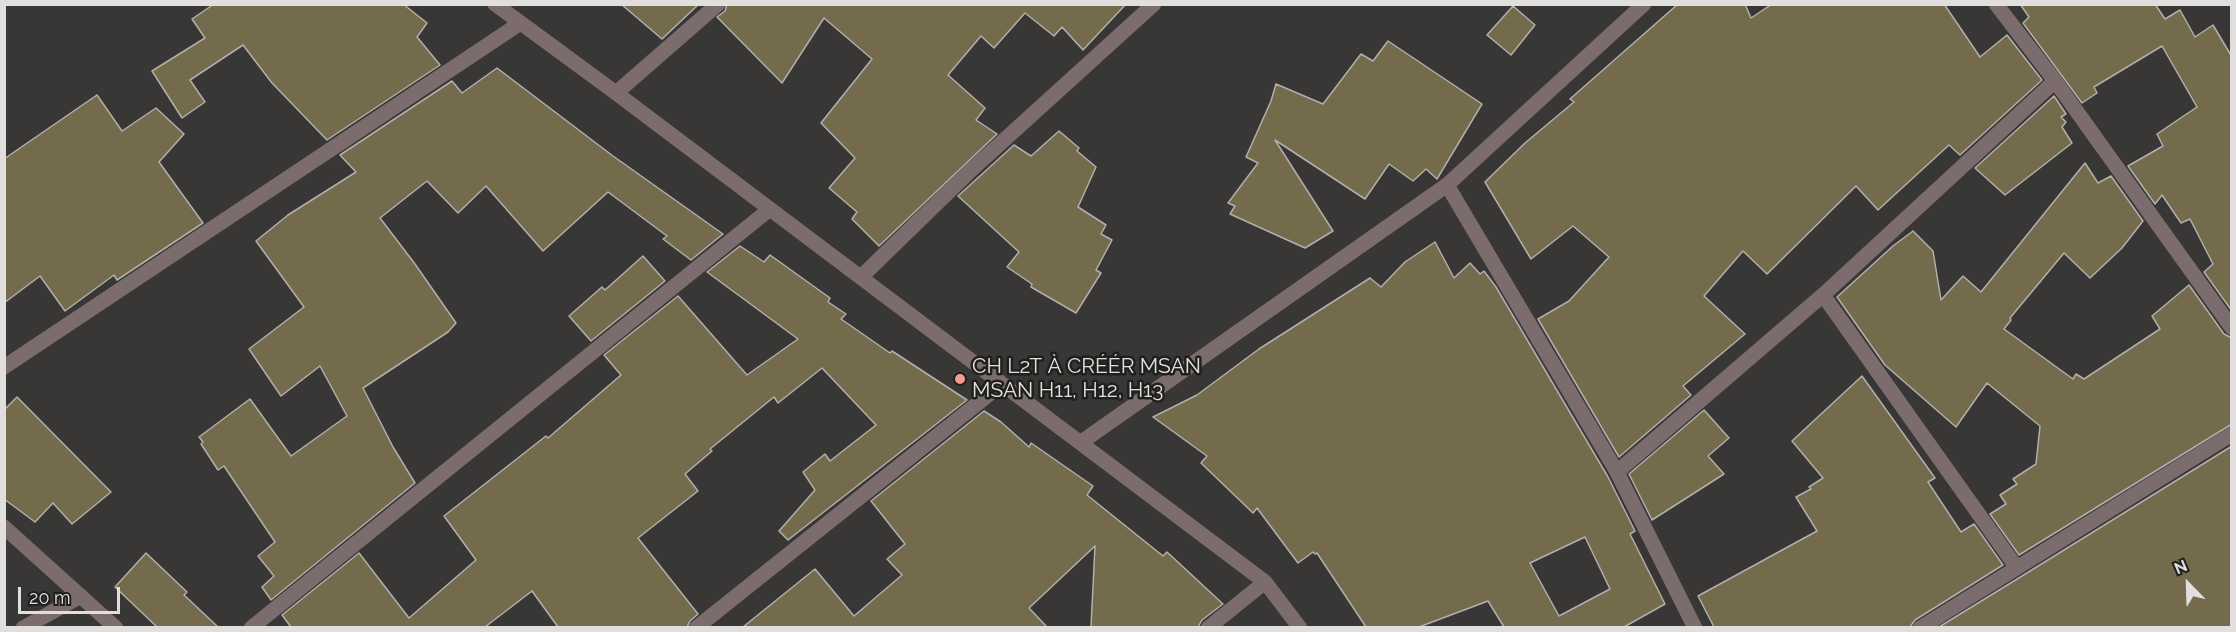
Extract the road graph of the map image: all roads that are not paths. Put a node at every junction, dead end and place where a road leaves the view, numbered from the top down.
1 (495, 4) edge
2 (718, 4) edge
3 (1154, 4) edge
4 (1644, 4) edge
5 (1996, 4) edge
6 (519, 24) junction
7 (2055, 81) junction
8 (616, 93) junction
9 (1447, 185) junction
10 (770, 209) junction
11 (861, 277) junction
12 (1822, 295) junction
13 (2232, 328) edge
14 (4, 367) edge
15 (1002, 384) junction
16 (2232, 434) edge
17 (1080, 443) junction
18 (1617, 472) junction
19 (4, 527) edge
20 (2017, 568) junction
21 (1265, 582) junction
22 (81, 596) junction
23 (23, 627) edge
24 (116, 627) edge
25 (251, 627) edge
26 (696, 627) edge
27 (1208, 627) edge
28 (1300, 627) edge
29 (1695, 627) edge
30 (1920, 627) edge

1 - 6 street
2 - 8 street
3 - 11 street
4 - 9 street
5 - 7 street
6 - 8 street
6 - 14 street
7 - 12 street
7 - 13 street
8 - 10 street
9 - 17 street
9 - 18 street
10 - 11 street
10 - 25 street
11 - 15 street
12 - 18 street
12 - 20 street
15 - 17 street
15 - 26 street
16 - 20 street
17 - 21 street
18 - 29 street
19 - 22 street
20 - 30 street
21 - 27 street
21 - 28 street
22 - 23 street
22 - 24 street

